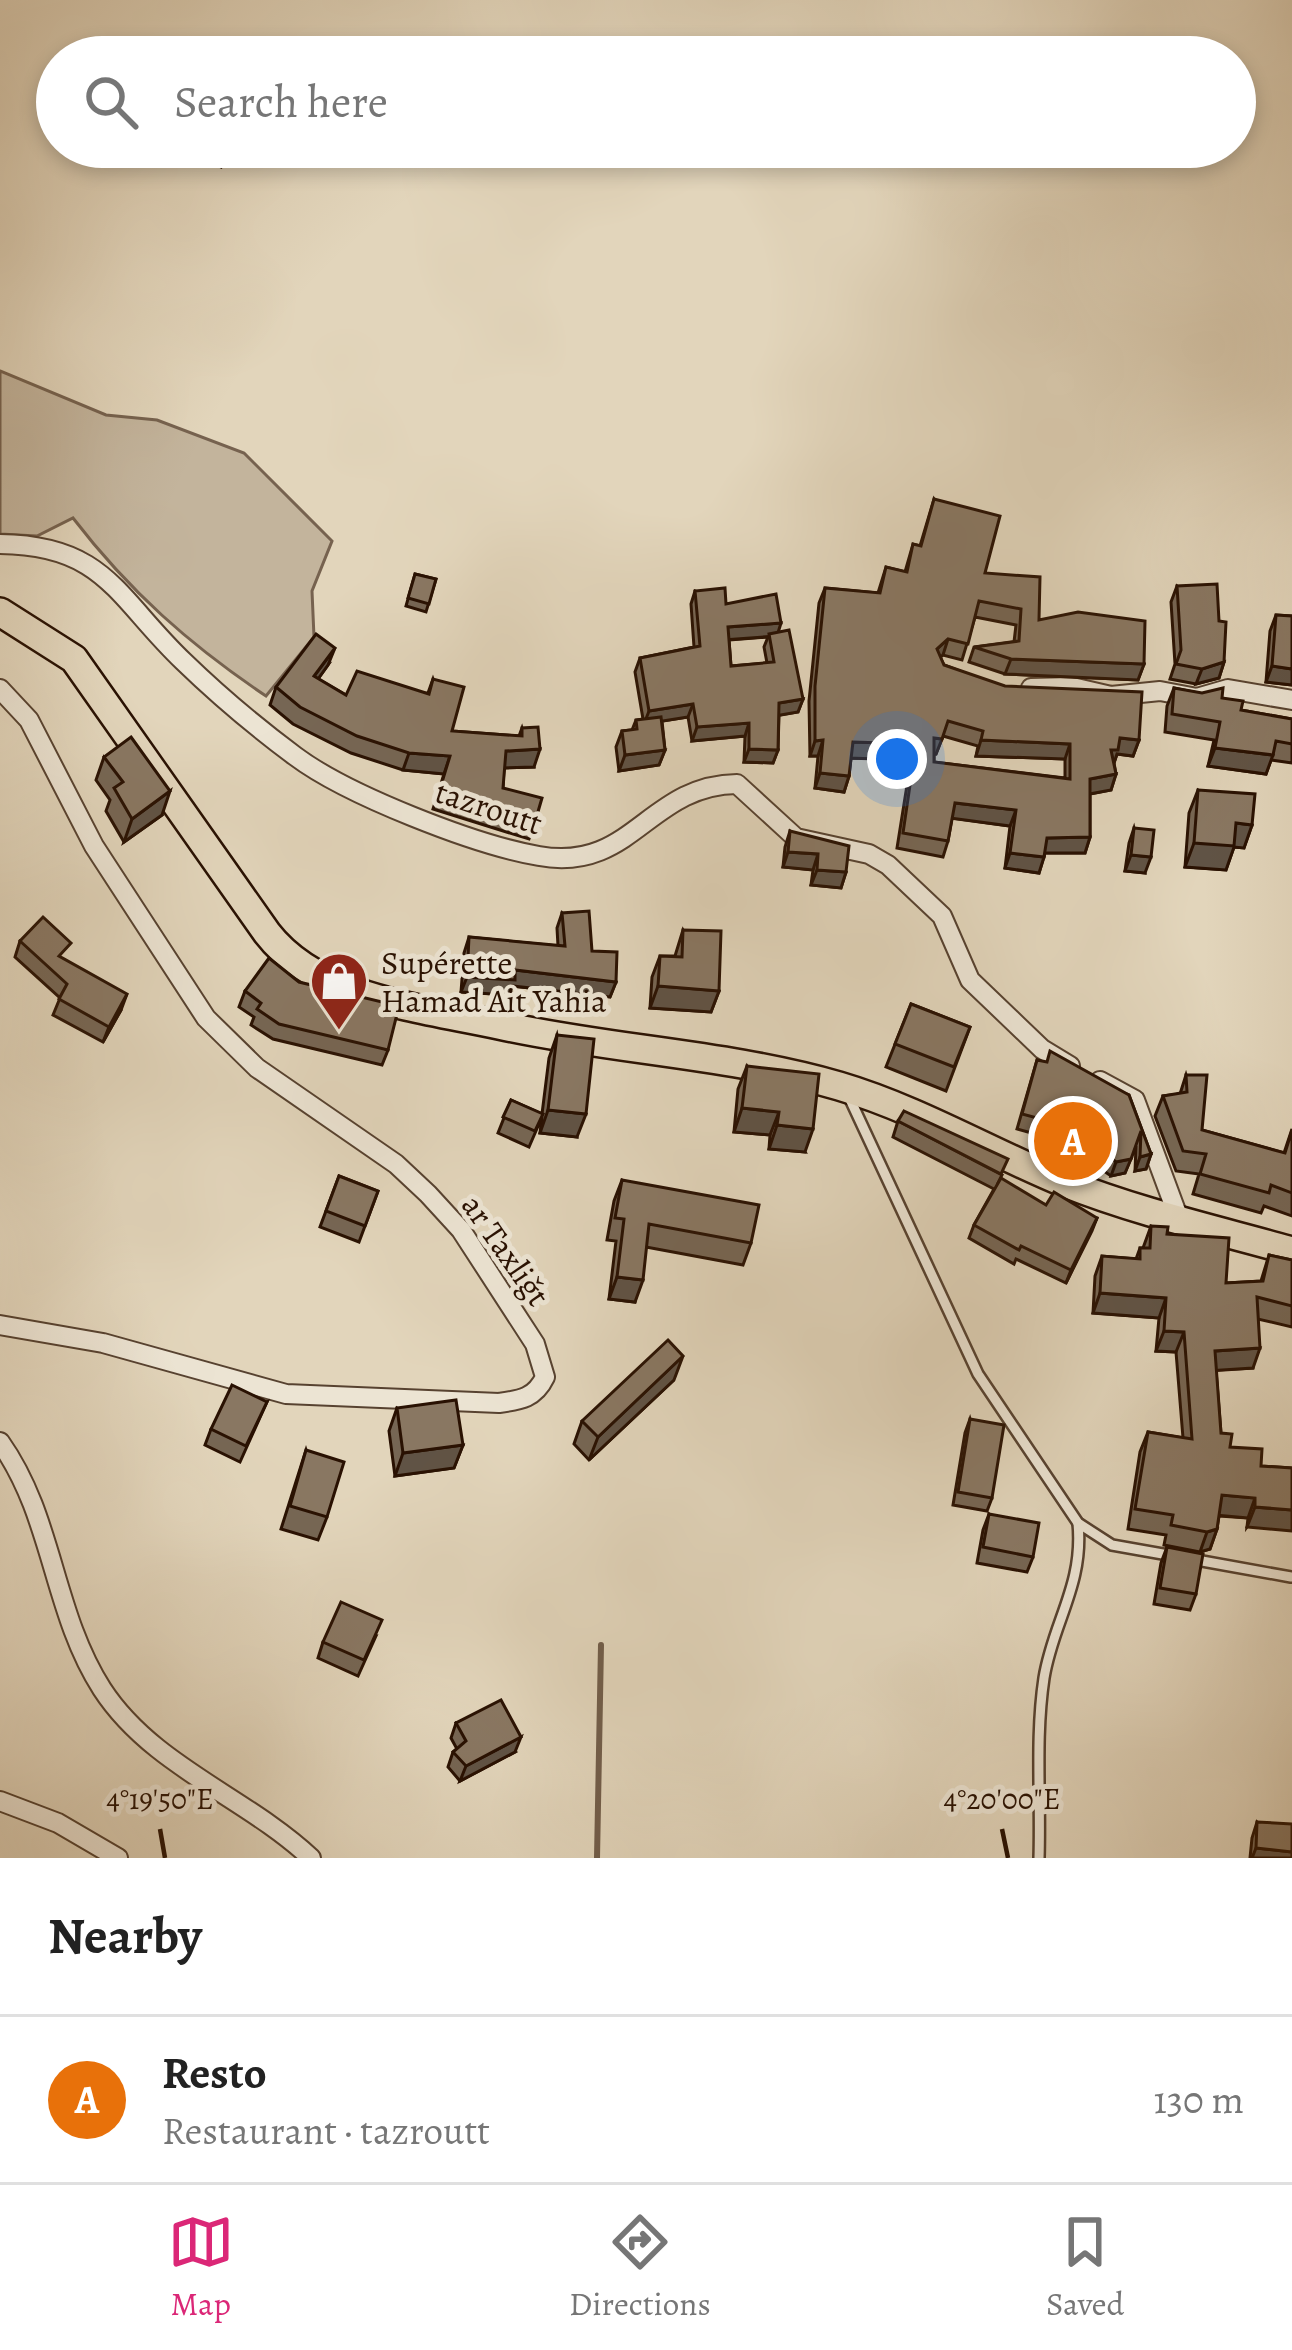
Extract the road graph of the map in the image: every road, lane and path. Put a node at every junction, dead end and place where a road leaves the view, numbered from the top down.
1 (0, 544) edge
2 (0, 612) edge
3 (0, 688) edge
4 (1004, 688) edge
5 (1292, 700) edge
6 (844, 1087) junction
7 (1179, 1219) junction
8 (1292, 1251) edge
9 (0, 1325) edge
10 (0, 1442) edge
11 (1078, 1523) junction
12 (1292, 1576) edge
13 (0, 1801) edge
14 (118, 1858) edge
15 (310, 1858) edge
16 (1039, 1858) edge

1 - 7 street, tazroutt
2 - 6 main road
3 - 9 street, ar Taxliǧt
4 - 5 street
6 - 7 main road
6 - 11 lane
7 - 8 main road
10 - 15 street
11 - 12 lane
11 - 16 lane
13 - 14 street

